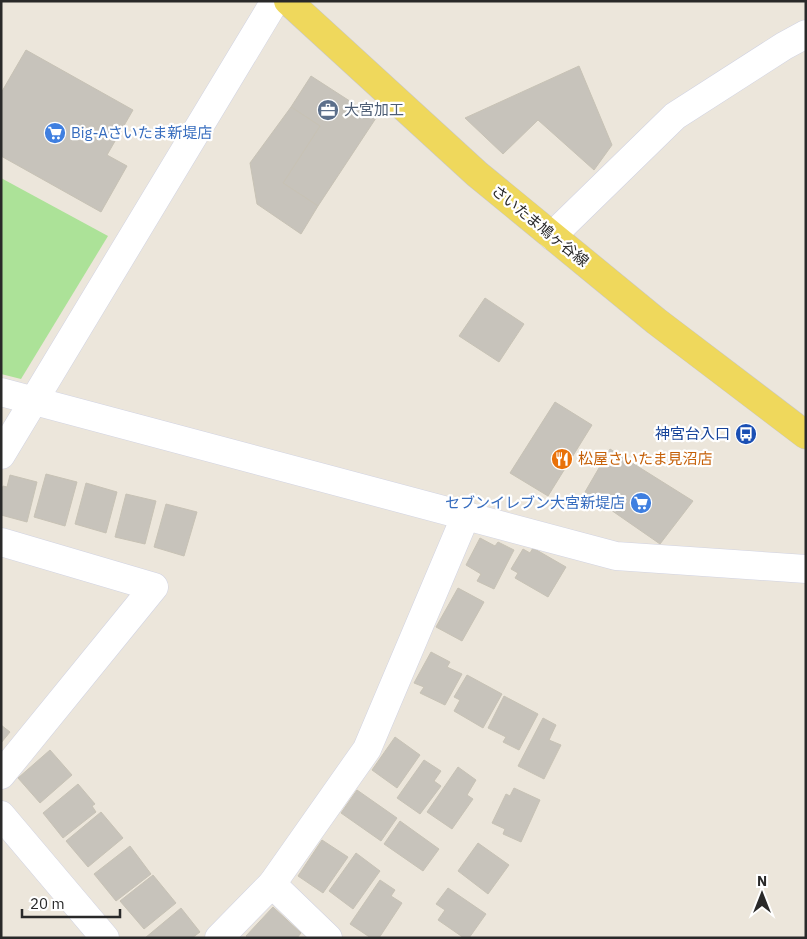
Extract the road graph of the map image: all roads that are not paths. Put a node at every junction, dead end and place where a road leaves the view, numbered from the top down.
1 (275, 1) edge
2 (288, 1) edge
3 (806, 34) edge
4 (552, 236) junction
5 (1, 392) edge
6 (34, 400) junction
7 (806, 435) edge
8 (1, 455) edge
9 (466, 516) junction
10 (1, 542) edge
11 (806, 569) edge
12 (1, 775) edge
13 (1, 815) edge
14 (272, 884) junction
15 (105, 938) edge
16 (219, 938) edge
17 (328, 938) edge

1 - 6 street
2 - 4 main road, さいたま鳩ヶ谷線
3 - 4 street
4 - 7 main road, さいたま鳩ヶ谷線
5 - 6 street
6 - 8 street
6 - 9 street
9 - 11 street
9 - 14 street
10 - 12 street
13 - 15 street
14 - 16 street
14 - 17 street

